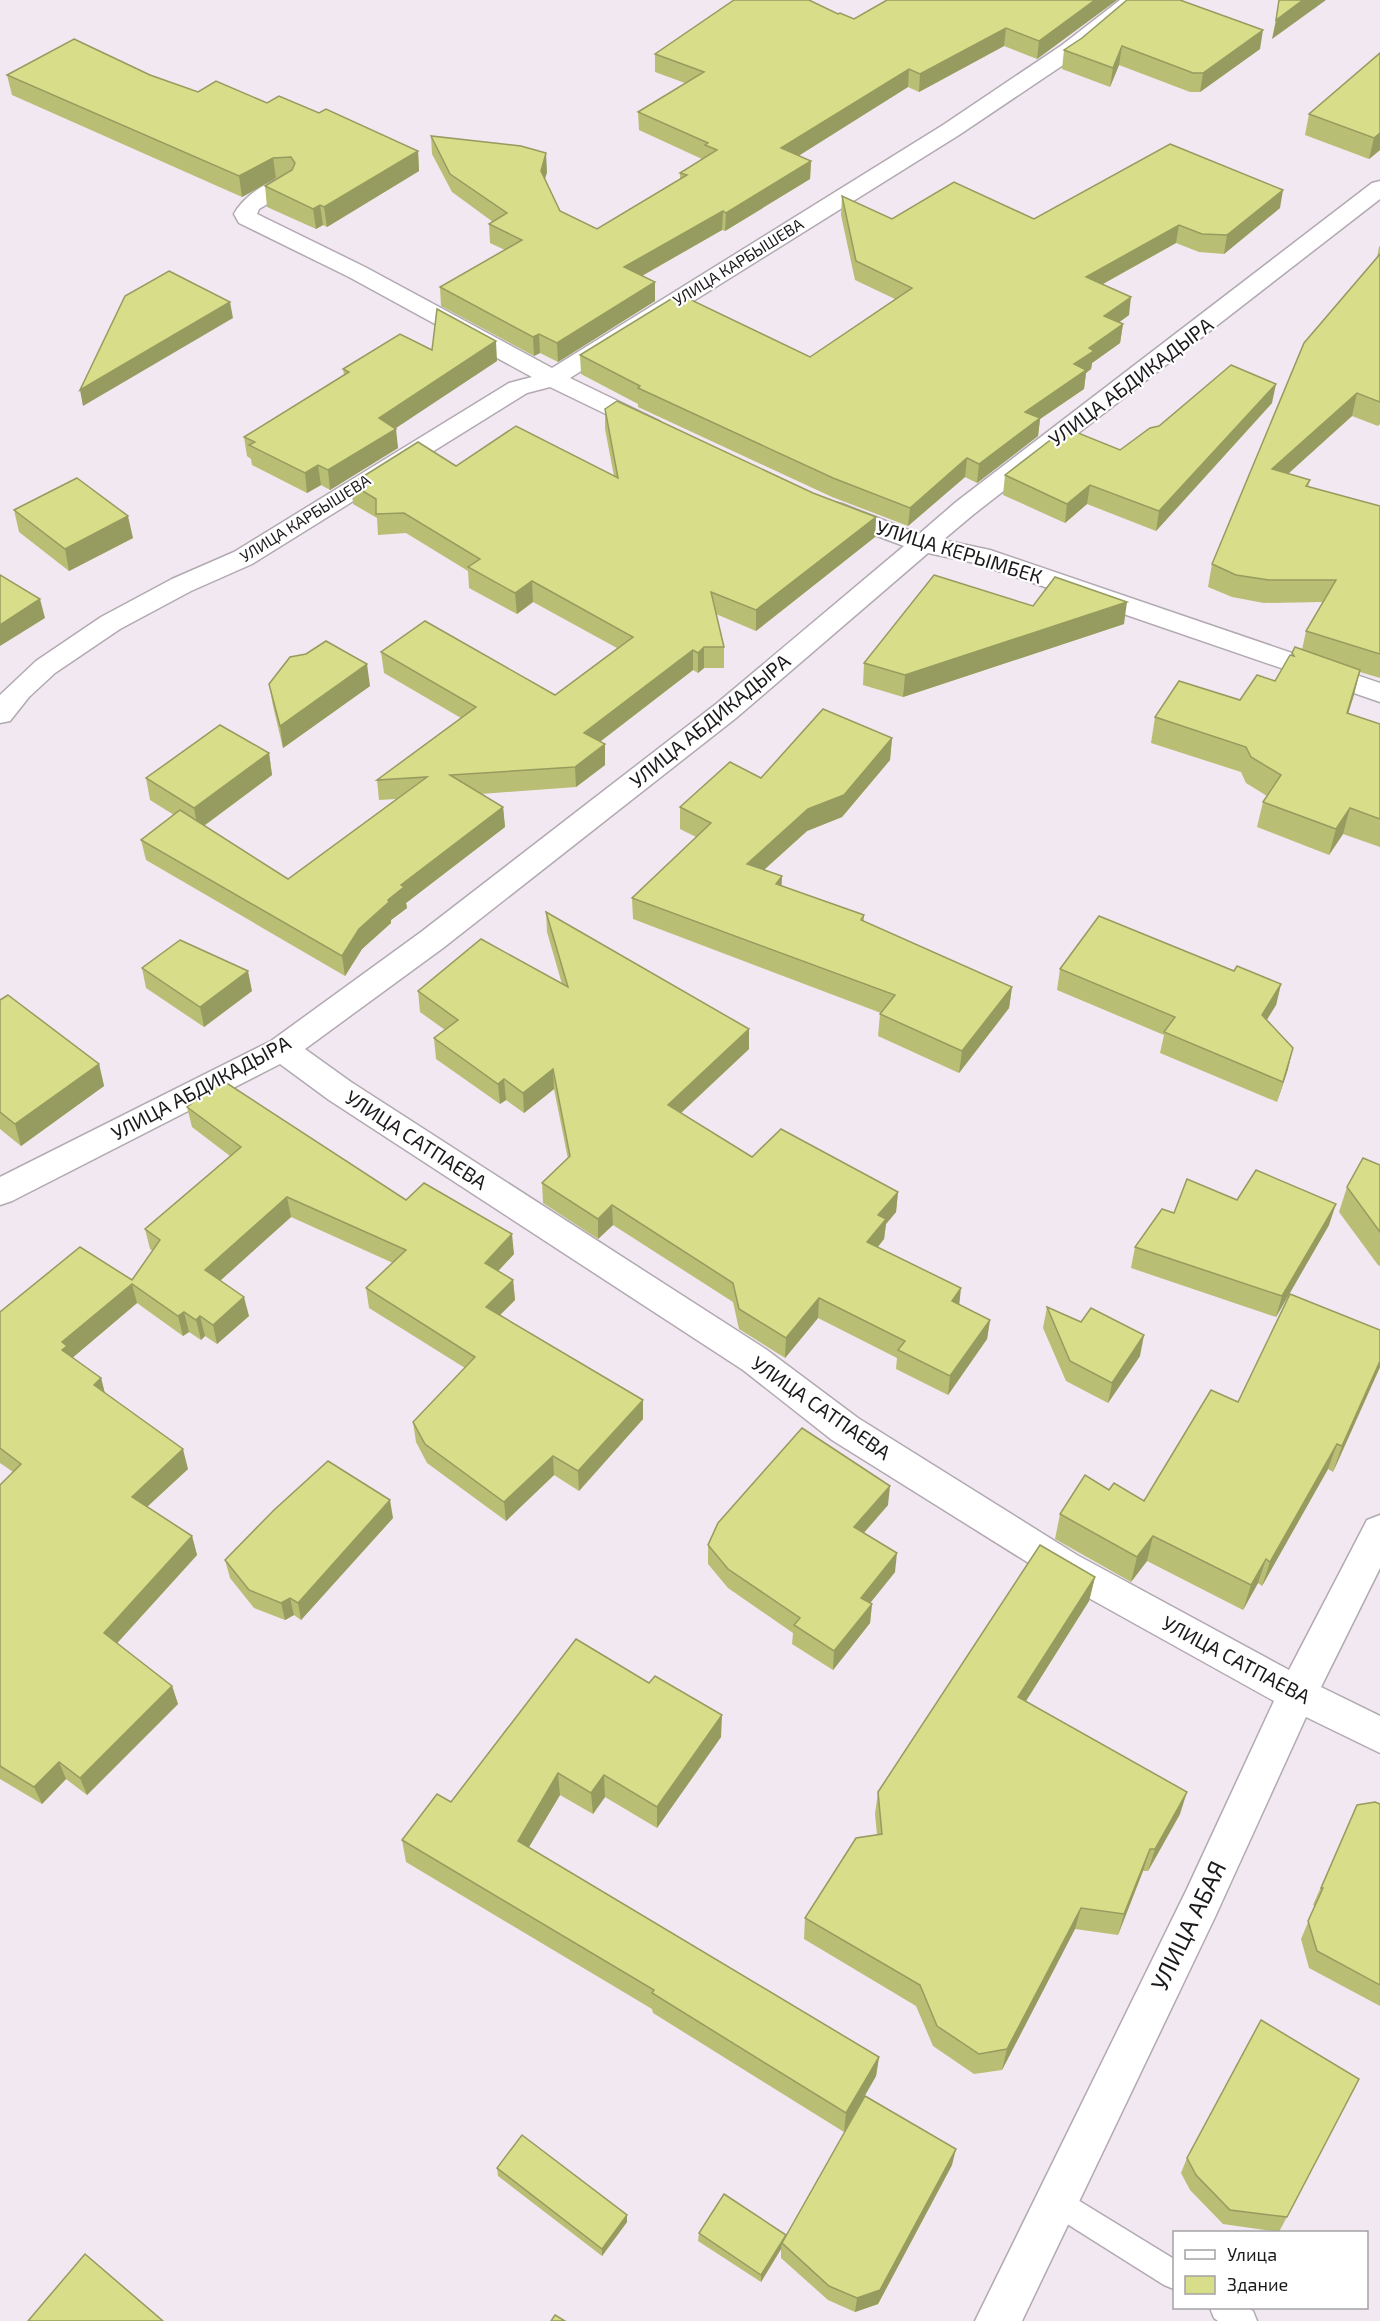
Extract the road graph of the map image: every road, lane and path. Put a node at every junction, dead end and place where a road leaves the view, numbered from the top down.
1 (1132, 0) edge
2 (285, 184) edge
3 (1380, 188) edge
4 (551, 379) junction
5 (673, 436) edge
6 (811, 500) edge
7 (922, 544) junction
8 (1380, 693) edge
9 (0, 714) edge
10 (282, 1049) junction
11 (0, 1192) edge
12 (1380, 1531) edge
13 (1297, 1694) junction
14 (1380, 1735) edge
15 (1055, 2200) junction
16 (1173, 2274) edge
17 (1227, 2309) edge
18 (998, 2321) edge
19 (1243, 2321) edge

1 - 4 street, УЛИЦА КАРБЫШЕВА
2 - 4 street
3 - 7 street, УЛИЦА АБДИКАДЫРА
4 - 5 street
4 - 9 street, УЛИЦА КАРБЫШЕВА
6 - 7 street, УЛИЦА КЕРЫМБЕК
7 - 8 street, УЛИЦА КЕРЫМБЕК
7 - 10 street, УЛИЦА АБДИКАДЫРА
10 - 11 street, УЛИЦА АБДИКАДЫРА
10 - 13 street, УЛИЦА САТПАЕВА
12 - 13 street, УЛИЦА АБАЯ
13 - 14 street, УЛИЦА САТПАЕВА
13 - 15 street, УЛИЦА АБАЯ
15 - 16 lane
15 - 18 street, УЛИЦА АБАЯ
17 - 19 lane

